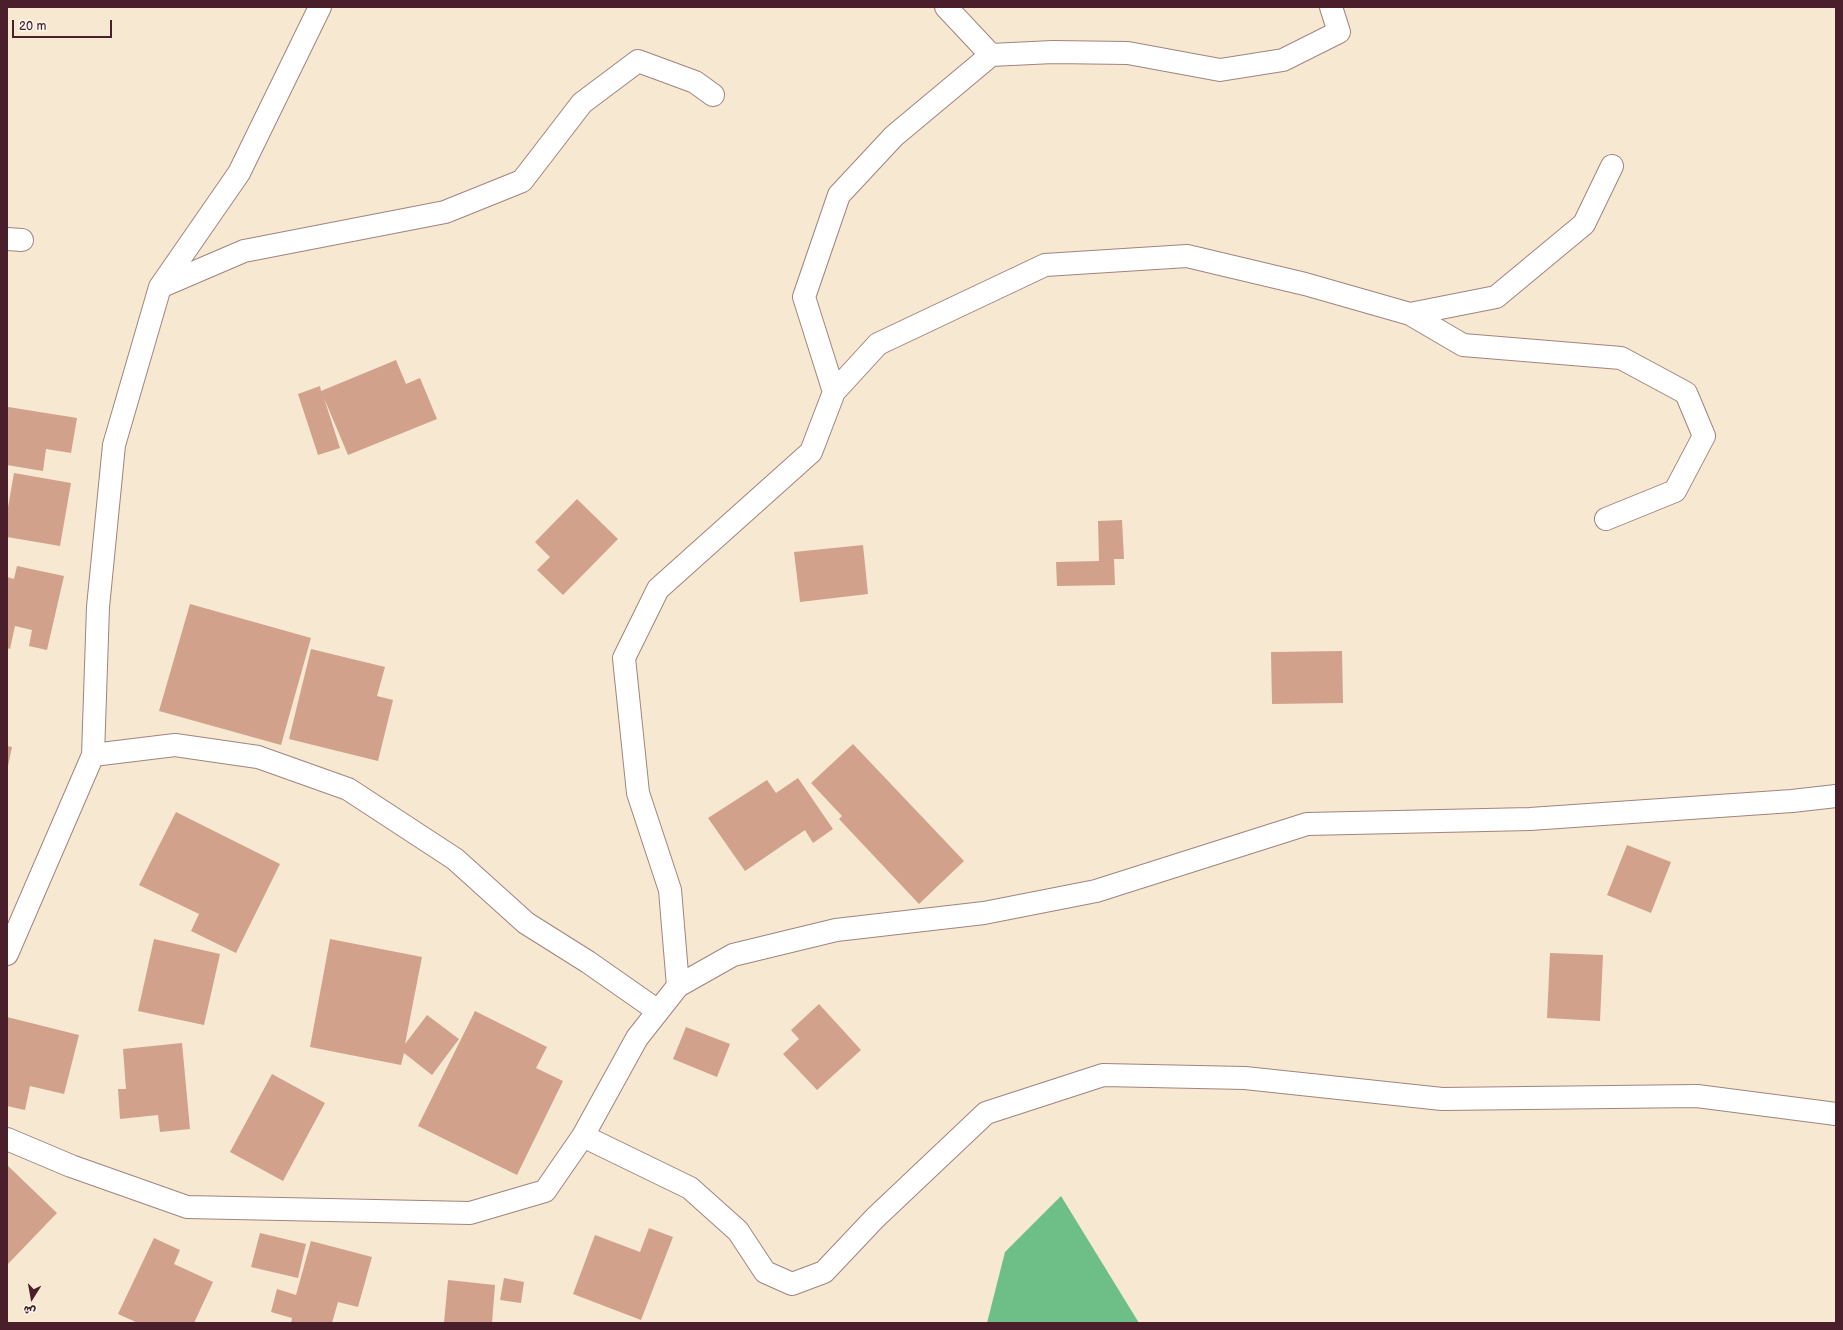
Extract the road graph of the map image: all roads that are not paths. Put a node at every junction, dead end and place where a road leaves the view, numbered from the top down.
1 (320, 7) edge
2 (946, 7) edge
3 (1331, 7) edge
4 (991, 55) junction
5 (713, 95) dead end
6 (1612, 166) dead end
7 (160, 287) junction
8 (1410, 314) junction
9 (834, 392) junction
10 (1606, 519) dead end
11 (94, 755) junction
12 (1836, 796) edge
13 (7, 954) edge
14 (678, 986) junction
15 (658, 1011) junction
16 (1836, 1114) edge
17 (582, 1136) junction
18 (7, 1139) edge

1 - 7 street
2 - 4 street
3 - 4 street
4 - 9 street
5 - 7 street
6 - 8 street
7 - 11 street
8 - 9 street
8 - 10 street
9 - 14 street
11 - 13 street
11 - 15 street
12 - 14 street
14 - 15 street
15 - 17 street
16 - 17 street
17 - 18 street

